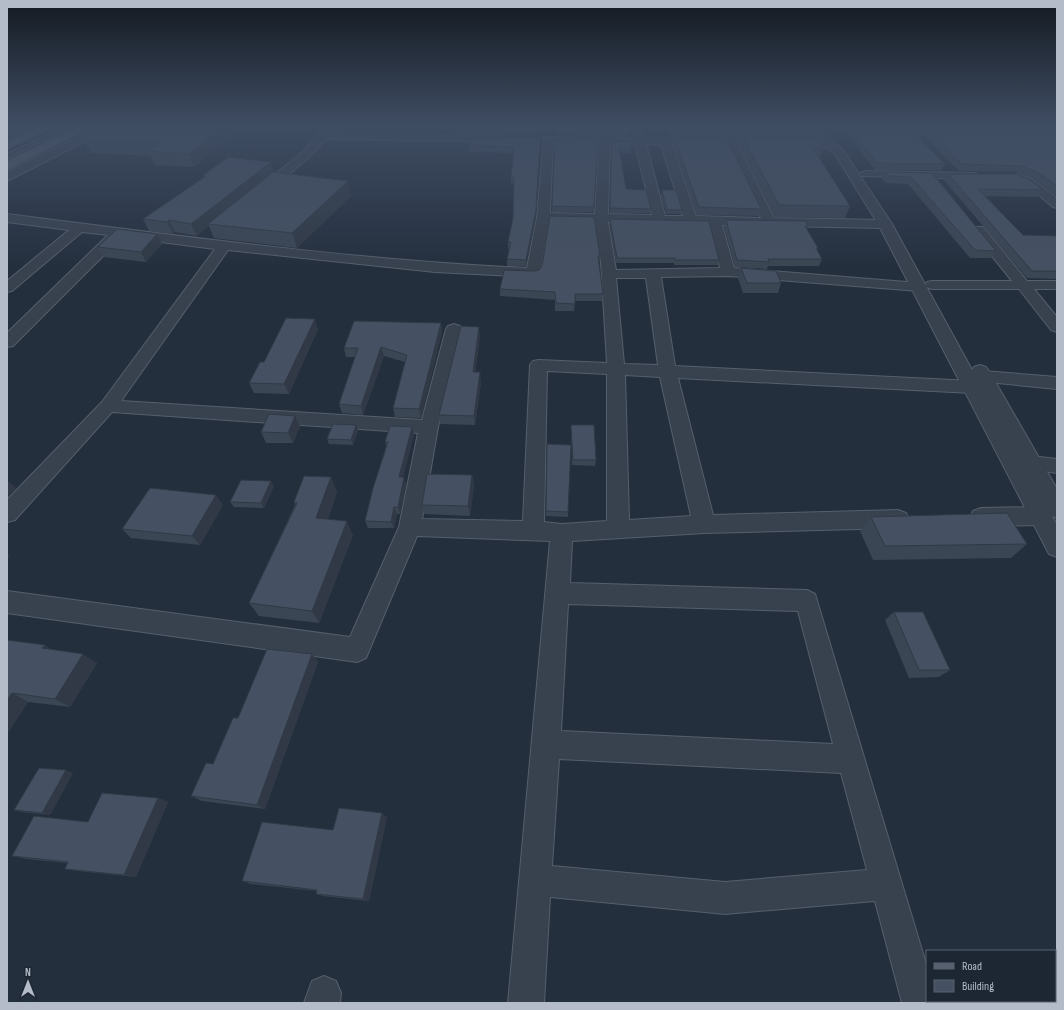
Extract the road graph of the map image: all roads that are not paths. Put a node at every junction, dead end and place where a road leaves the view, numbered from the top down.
1 (17, 172) edge
2 (285, 172) edge
3 (546, 172) edge
4 (603, 172) edge
5 (648, 172) edge
6 (675, 172) edge
7 (745, 172) edge
8 (852, 172) edge
9 (952, 172) edge
10 (865, 174) joint
11 (932, 176) junction
12 (956, 176) junction
13 (985, 176) edge
14 (1006, 176) edge
15 (7, 177) edge
16 (943, 188) edge
17 (253, 198) edge
18 (1057, 204) edge
19 (543, 217) junction
20 (7, 218) edge
21 (601, 218) junction
22 (968, 219) edge
23 (660, 220) junction
24 (691, 220) junction
25 (715, 221) junction
26 (769, 221) junction
27 (885, 224) junction
28 (80, 228) junction
29 (119, 232) junction
30 (210, 233) edge
31 (198, 243) junction
32 (224, 246) junction
33 (728, 272) junction
34 (653, 273) junction
35 (608, 274) junction
36 (1024, 285) junction
37 (1057, 285) edge
38 (925, 286) junction
39 (7, 288) edge
40 (1057, 327) edge
41 (454, 329) dead end
42 (7, 342) edge
43 (616, 369) junction
44 (667, 372) junction
45 (978, 382) junction
46 (1057, 383) edge
47 (108, 406) junction
48 (429, 427) junction
49 (1031, 463) junction
50 (1057, 466) edge
51 (1049, 512) edge
52 (7, 514) edge
53 (962, 518) edge
54 (923, 519) edge
55 (704, 524) junction
56 (410, 527) junction
57 (533, 530) junction
58 (618, 530) junction
59 (562, 533) junction
60 (1057, 547) edge
61 (557, 593) junction
62 (7, 602) edge
63 (546, 744) junction
64 (851, 759) junction
65 (535, 880) junction
66 (886, 884) junction
67 (526, 1003) edge
68 (920, 1003) edge

1 - 15 street
2 - 17 street
3 - 19 street
4 - 21 street
5 - 23 street
6 - 24 street
7 - 26 street
8 - 27 street
9 - 12 street
10 - 11 street
10 - 38 street
11 - 12 street
11 - 16 street
12 - 13 street
14 - 18 street
19 - 21 street
19 - 32 street
20 - 28 street
21 - 23 street
21 - 35 street
22 - 36 street
23 - 24 street
24 - 25 street
25 - 26 street
25 - 33 street
26 - 27 street
27 - 38 street
28 - 29 street
28 - 39 street
29 - 31 street
29 - 42 street
30 - 31 street
31 - 32 street
32 - 47 street
33 - 34 street
33 - 38 street
34 - 35 street
34 - 44 street
35 - 43 street
36 - 37 street
36 - 38 street
36 - 40 street
38 - 45 street
41 - 48 street
43 - 44 street
43 - 57 street
43 - 58 street
44 - 45 street
44 - 55 street
45 - 46 street
45 - 49 street
45 - 51 street
47 - 48 street
47 - 52 street
48 - 56 street
49 - 50 street
49 - 51 street
51 - 53 street
51 - 60 street
54 - 55 street
55 - 58 street
56 - 57 street
56 - 62 street
57 - 59 street
58 - 59 street
59 - 61 street
61 - 63 street
61 - 64 street
63 - 64 street
63 - 65 street
64 - 66 street
65 - 66 street
65 - 67 street
66 - 68 street

